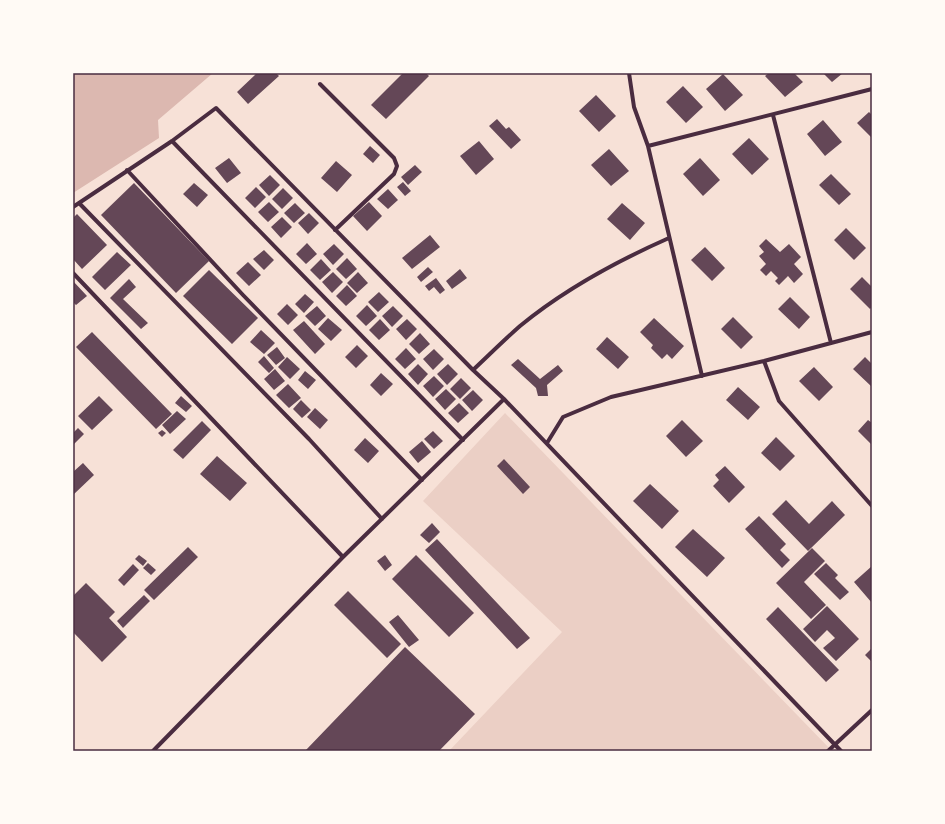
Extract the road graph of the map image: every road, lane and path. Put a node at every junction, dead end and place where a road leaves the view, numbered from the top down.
1 (629, 73) edge
2 (320, 84) dead end
3 (872, 89) edge
4 (773, 115) junction
5 (172, 141) junction
6 (648, 146) junction
7 (127, 170) junction
8 (79, 203) junction
9 (73, 207) edge
10 (335, 230) junction
11 (670, 238) junction
12 (73, 273) edge
13 (872, 332) edge
14 (831, 343) junction
15 (764, 361) junction
16 (473, 370) junction
17 (702, 376) junction
18 (504, 399) junction
19 (463, 440) junction
20 (547, 443) junction
21 (422, 480) junction
22 (872, 506) edge
23 (382, 519) junction
24 (343, 557) junction
25 (872, 710) edge
26 (835, 745) junction
27 (153, 751) edge
28 (828, 751) edge
29 (840, 751) edge

1 - 6 street
2 - 10 street
3 - 4 street
4 - 6 street
4 - 14 street
5 - 7 street
5 - 10 street
5 - 19 street
6 - 11 street
7 - 8 street
7 - 21 street
8 - 9 street
8 - 23 street
10 - 16 street
11 - 16 street
11 - 17 street
12 - 24 street
13 - 14 street
14 - 15 street
15 - 17 street
15 - 22 street
16 - 18 street
17 - 20 street
18 - 19 street
18 - 20 street
19 - 21 street
20 - 26 street
21 - 23 street
23 - 24 street
24 - 27 street
25 - 26 street
26 - 28 street
26 - 29 street

